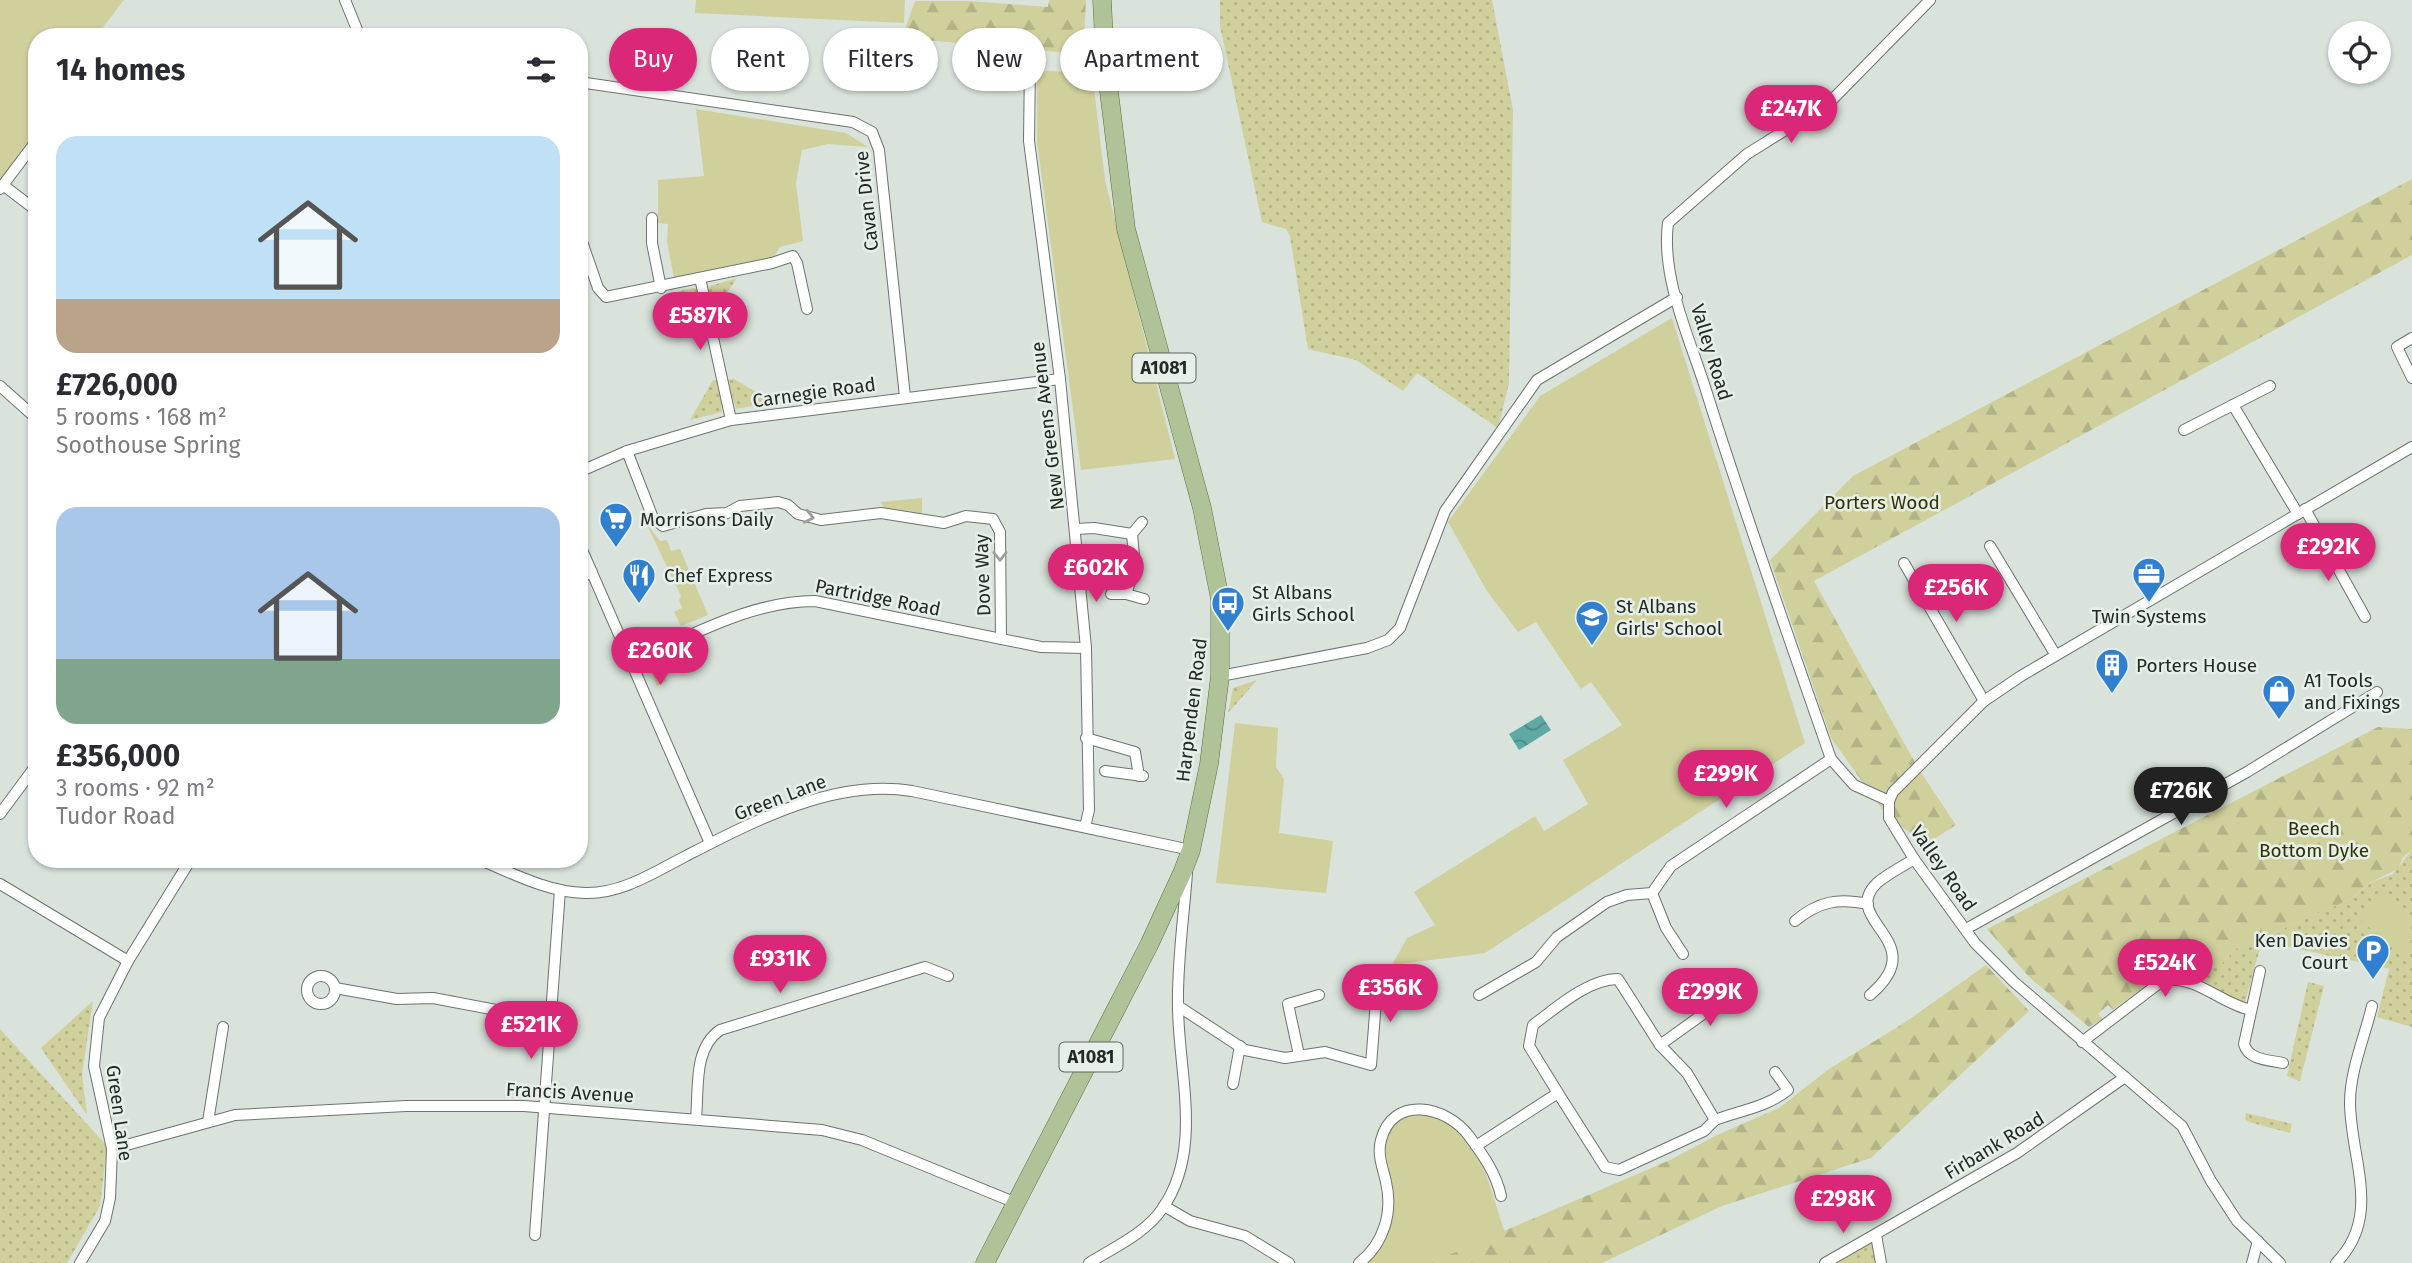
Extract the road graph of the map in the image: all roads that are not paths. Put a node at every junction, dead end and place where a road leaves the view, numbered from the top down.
1 (345, 0) edge
2 (1102, 0) edge
3 (1930, 0) edge
4 (356, 28) edge
5 (588, 83) edge
6 (1030, 91) edge
7 (28, 152) edge
8 (2, 187) edge
9 (28, 205) edge
10 (652, 218) dead end
11 (588, 259) edge
12 (700, 278) junction
13 (661, 288) junction
14 (1676, 297) junction
15 (807, 309) dead end
16 (2412, 338) edge
17 (2412, 378) edge
18 (1060, 379) junction
19 (0, 386) edge
20 (2270, 386) dead end
21 (905, 397) junction
22 (2233, 405) junction
23 (28, 411) edge
24 (731, 420) junction
25 (2185, 430) dead end
26 (2412, 447) edge
27 (627, 451) junction
28 (588, 468) edge
29 (2302, 511) junction
30 (1142, 522) dead end
31 (1076, 529) junction
32 (1132, 534) junction
33 (1990, 546) dead end
34 (588, 563) edge
35 (1904, 563) dead end
36 (592, 572) junction
37 (588, 574) edge
38 (1111, 594) dead end
39 (1126, 594) junction
40 (1144, 599) dead end
41 (2365, 617) dead end
42 (1001, 639) junction
43 (1086, 648) junction
44 (2055, 654) junction
45 (631, 661) junction
46 (1220, 676) junction
47 (2377, 692) dead end
48 (1984, 701) junction
49 (1086, 738) junction
50 (1146, 759) dead end
51 (1831, 759) junction
52 (1105, 771) dead end
53 (28, 776) edge
54 (1142, 780) junction
55 (1889, 801) junction
56 (0, 814) edge
57 (1085, 827) junction
58 (710, 843) junction
59 (1191, 850) junction
60 (1914, 859) junction
61 (185, 868) edge
62 (502, 868) edge
63 (1187, 873) dead end
64 (0, 884) edge
65 (560, 890) junction
66 (1652, 893) junction
67 (1868, 904) junction
68 (1795, 921) dead end
69 (1966, 929) junction
70 (1683, 954) dead end
71 (128, 961) junction
72 (2260, 971) dead end
73 (948, 976) dead end
74 (1411, 984) dead end
75 (1742, 986) dead end
76 (335, 988) dead end
77 (1363, 988) dead end
78 (1377, 988) junction
79 (1320, 995) dead end
80 (1479, 995) dead end
81 (1870, 995) dead end
82 (1178, 1006) junction
83 (2372, 1006) dead end
84 (2251, 1010) junction
85 (549, 1020) junction
86 (223, 1027) dead end
87 (2082, 1042) junction
88 (1660, 1045) junction
89 (1240, 1046) junction
90 (1298, 1055) junction
91 (2283, 1063) dead end
92 (1775, 1072) dead end
93 (2125, 1077) junction
94 (1233, 1084) dead end
95 (1558, 1093) junction
96 (545, 1107) junction
97 (696, 1118) junction
98 (1715, 1120) junction
99 (208, 1122) junction
100 (1476, 1146) junction
101 (112, 1149) junction
102 (1501, 1196) dead end
103 (1016, 1203) junction
104 (1164, 1206) junction
105 (535, 1235) dead end
106 (1876, 1235) junction
107 (2258, 1241) junction
108 (80, 1263) edge
109 (985, 1263) edge
110 (1089, 1263) edge
111 (1289, 1263) edge
112 (1359, 1263) edge
113 (1825, 1263) edge
114 (1881, 1263) edge
115 (2252, 1263) edge
116 (2280, 1263) edge
117 (2336, 1263) edge

1 - 4 street
2 - 46 main road, Harpenden Road / A1081
3 - 14 street, Valley Road
5 - 21 street, Cavan Drive
6 - 18 street, New Greens Avenue
7 - 8 street
8 - 9 street
10 - 13 street
11 - 13 street
12 - 13 street
12 - 15 street
12 - 24 street
14 - 46 street
14 - 51 street, Valley Road
16 - 17 street
18 - 21 street, Carnegie Road
18 - 31 street, New Greens Avenue
19 - 23 street
20 - 22 street
21 - 24 street, Carnegie Road
22 - 25 street
22 - 29 street
24 - 27 street, Carnegie Road
26 - 29 street
27 - 28 street, Carnegie Road
27 -> 42 street, Dove Way
29 - 41 street
29 - 44 street
30 - 32 street
31 - 32 street
31 - 43 street, New Greens Avenue
32 - 39 street
33 - 44 street
34 - 36 street
35 - 48 street
36 - 37 street
36 - 45 street
38 - 39 street
39 - 40 street
42 - 43 street, Partridge Road
42 - 45 street, Partridge Road
43 - 49 street, New Greens Avenue
44 - 48 street
45 - 58 street
46 - 59 main road, Harpenden Road / A1081
47 - 69 street
48 - 55 street
49 - 54 street
49 - 57 street, New Greens Avenue
50 - 54 street
51 - 55 street, Valley Road
51 - 66 street
52 - 54 street
53 - 56 street
55 - 60 street, Valley Road
57 - 58 street, Green Lane
57 - 59 street, Green Lane
58 - 65 street, Green Lane
59 - 103 main road, Harpenden Road / A1081
60 - 67 street
60 - 69 street, Valley Road
61 - 71 street, Green Lane
62 - 65 street, Green Lane
63 - 82 street
64 - 71 street
65 - 85 street
66 - 70 street
66 - 80 street
67 - 68 street
67 - 81 street
69 - 87 street, Valley Road
71 - 101 street, Green Lane
72 - 84 street
73 - 97 street
74 - 78 street
75 - 88 street
76 - 85 street
77 - 78 street
78 - 90 street
79 - 90 street
82 - 89 street
82 - 104 street
83 - 117 street
84 - 87 street
84 - 91 street
85 - 96 street
86 - 99 street
87 - 93 street, Valley Road
88 - 95 street
88 - 98 street
89 - 90 street
89 - 94 street
92 - 98 street
93 - 106 street, Firbank Road
93 - 107 street, Valley Road
95 - 98 street
95 - 100 street
96 - 97 street, Francis Avenue
96 - 99 street, Francis Avenue
96 - 105 street
97 - 103 street, Francis Avenue
99 - 101 street, Francis Avenue
100 - 102 street
100 - 112 street
101 - 108 street, Green Lane
103 - 109 main road, Harpenden Road / A1081
104 - 110 street
104 - 111 street
106 - 113 street, Firbank Road
106 - 114 street
107 - 115 street
107 - 116 street, Valley Road

